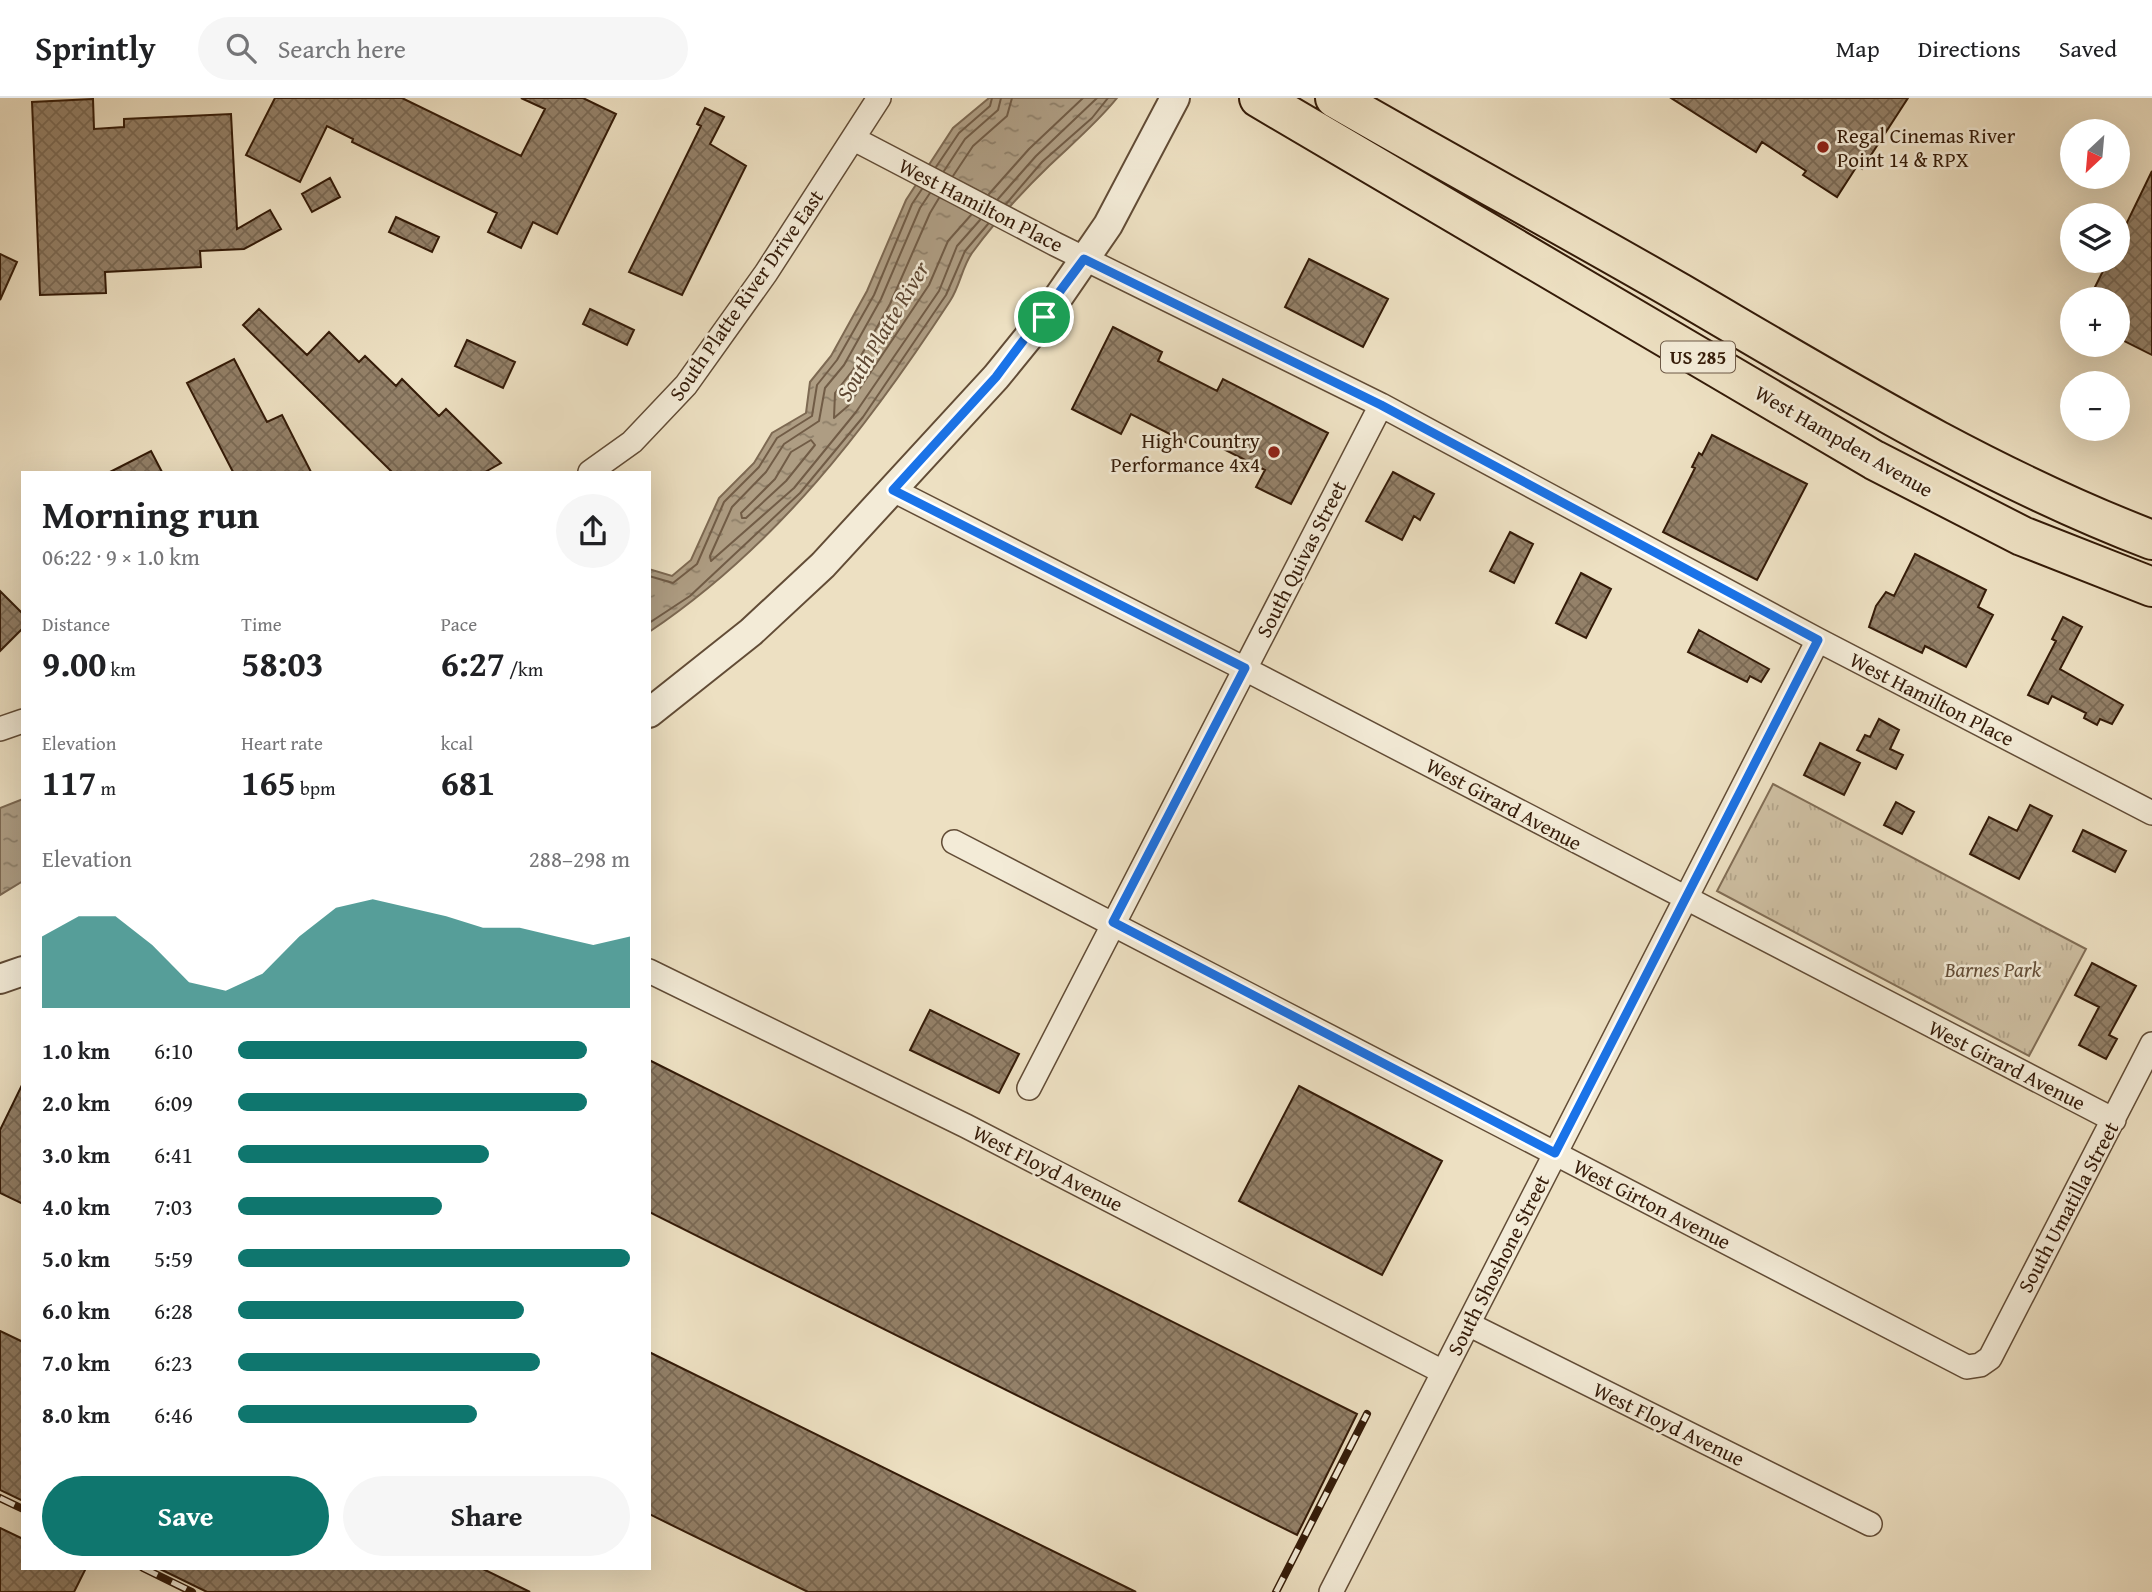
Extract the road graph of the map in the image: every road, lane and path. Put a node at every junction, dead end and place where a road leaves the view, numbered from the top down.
1 (879, 98) edge
2 (1175, 98) edge
3 (1259, 98) edge
4 (1335, 98) edge
5 (854, 139) junction
6 (1084, 259) junction
7 (1381, 405) junction
8 (591, 471) edge
9 (893, 490) junction
10 (2152, 540) edge
11 (2152, 587) edge
12 (1818, 640) junction
13 (1245, 668) junction
14 (651, 711) edge
15 (21, 722) edge
16 (0, 729) edge
17 (2152, 813) edge
18 (954, 842) dead end
19 (1685, 899) junction
20 (1113, 922) junction
21 (21, 972) edge
22 (651, 972) edge
23 (0, 979) edge
24 (2152, 1044) edge
25 (1029, 1087) dead end
26 (2114, 1120) junction
27 (1555, 1153) junction
28 (1468, 1324) junction
29 (1980, 1365) joint
30 (1443, 1372) junction
31 (1870, 1524) dead end
32 (1331, 1592) edge

1 - 5 street, South Platte River Drive East
2 - 6 street
3 - 11 highway, West Hampden Avenue / US 285
4 - 10 highway, US 285
5 - 6 street, West Hamilton Place
5 - 8 street, South Platte River Drive East
6 - 7 street, West Hamilton Place
6 - 9 street
7 - 12 street, West Hamilton Place
7 - 13 street, South Quivas Street
9 - 13 street, West Girard Avenue
9 - 14 street
12 - 17 street, West Hamilton Place
12 - 19 street, South Shoshone Street
13 - 19 street, West Girard Avenue
13 - 20 street, South Quivas Street
15 - 16 street
18 - 20 street, West Girton Avenue
19 - 26 street, West Girard Avenue
19 - 27 street, South Shoshone Street
20 - 25 street, South Quivas Street
20 - 27 street, West Girton Avenue
21 - 23 street
22 - 30 street, West Floyd Avenue
24 - 26 street, South Umatilla Street
26 - 29 street, South Umatilla Street
27 - 28 street, South Shoshone Street
27 - 29 street, West Girton Avenue
28 - 30 street, South Shoshone Street
28 - 31 street, West Floyd Avenue
30 - 32 street, South Shoshone Street

